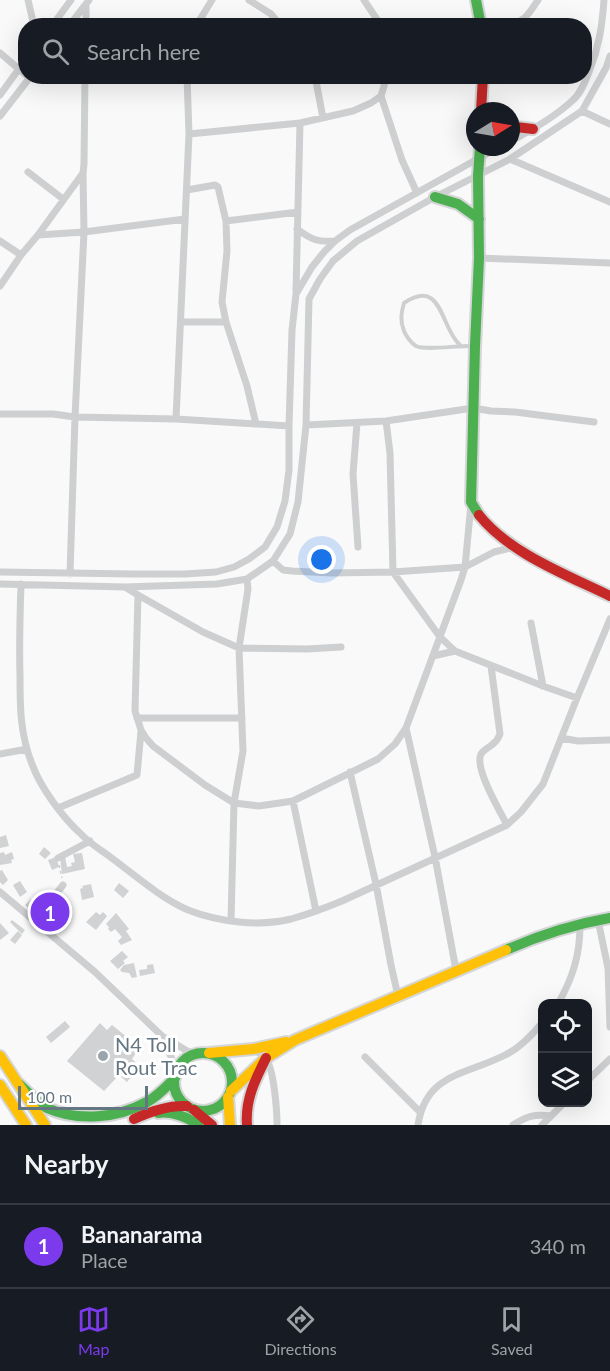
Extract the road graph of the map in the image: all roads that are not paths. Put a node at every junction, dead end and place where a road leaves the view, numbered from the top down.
1 (28, 0) edge
2 (71, 0) edge
3 (212, 0) edge
4 (249, 0) edge
5 (364, 0) edge
6 (476, 0) edge
7 (538, 0) edge
8 (604, 0) edge
9 (87, 1) edge
10 (32, 18) edge
11 (58, 18) edge
12 (75, 18) edge
13 (86, 18) edge
14 (201, 18) edge
15 (274, 18) edge
16 (376, 18) edge
17 (479, 18) edge
18 (526, 18) edge
19 (0, 53) edge
20 (610, 56) edge
21 (592, 65) edge
22 (18, 70) joint
23 (23, 84) edge
24 (85, 84) edge
25 (187, 84) edge
26 (317, 84) edge
27 (385, 84) edge
28 (482, 84) edge
29 (584, 84) edge
30 (0, 95) edge
31 (381, 96) junction
32 (481, 102) edge
33 (582, 111) junction
34 (0, 116) edge
35 (323, 118) junction
36 (300, 123) junction
37 (610, 124) edge
38 (520, 127) edge
39 (533, 129) junction
40 (189, 134) junction
41 (520, 136) edge
42 (474, 156) edge
43 (479, 156) edge
44 (510, 159) junction
45 (28, 172) dead end
46 (83, 173) junction
47 (478, 176) junction
48 (187, 190) junction
49 (417, 193) junction
50 (435, 196) junction
51 (63, 199) junction
52 (610, 202) edge
53 (298, 212) junction
54 (185, 219) junction
55 (479, 219) junction
56 (226, 221) junction
57 (297, 229) junction
58 (84, 232) junction
59 (39, 236) junction
60 (0, 241) edge
61 (335, 241) junction
62 (21, 255) junction
63 (479, 258) junction
64 (610, 263) edge
65 (0, 286) edge
66 (296, 294) junction
67 (181, 322) junction
68 (226, 322) junction
69 (460, 345) junction
70 (475, 346) junction
71 (473, 408) junction
72 (0, 414) edge
73 (75, 417) junction
74 (176, 419) junction
75 (386, 421) junction
76 (594, 422) dead end
77 (357, 423) junction
78 (256, 424) junction
79 (306, 425) junction
80 (289, 426) junction
81 (471, 502) junction
82 (358, 547) dead end
83 (518, 547) junction
84 (273, 561) junction
85 (465, 567) junction
86 (0, 572) edge
87 (393, 572) junction
88 (70, 574) junction
89 (247, 579) junction
90 (0, 584) edge
91 (21, 584) junction
92 (125, 587) junction
93 (138, 595) junction
94 (610, 596) edge
95 (610, 619) edge
96 (531, 623) dead end
97 (440, 637) junction
98 (340, 647) dead end
99 (239, 648) junction
100 (455, 651) junction
101 (434, 656) junction
102 (491, 666) junction
103 (543, 686) junction
104 (577, 698) junction
105 (137, 718) junction
106 (242, 718) junction
107 (406, 728) junction
108 (141, 730) junction
109 (561, 738) junction
110 (610, 740) edge
111 (27, 749) junction
112 (0, 754) edge
113 (350, 772) junction
114 (293, 801) junction
115 (234, 803) junction
116 (58, 808) junction
117 (507, 825) junction
118 (90, 841) junction
119 (435, 857) junction
120 (58, 858) road end
121 (376, 884) junction
122 (63, 885) road end
123 (0, 892) edge
124 (316, 911) junction
125 (610, 918) edge
126 (598, 920) junction
127 (35, 921) junction
128 (231, 921) junction
129 (580, 925) junction
130 (456, 970) junction
131 (398, 996) junction
132 (561, 999) edge
133 (610, 1027) edge
134 (538, 1029) edge
135 (162, 1036) junction
136 (295, 1040) junction
137 (253, 1049) junction
138 (206, 1054) junction
139 (194, 1055) junction
140 (0, 1056) edge
141 (365, 1057) dead end
142 (266, 1058) junction
143 (610, 1059) edge
144 (175, 1076) junction
145 (592, 1076) edge
146 (19, 1084) junction
147 (0, 1085) edge
148 (230, 1094) junction
149 (0, 1104) edge
150 (559, 1107) edge
151 (191, 1108) junction
152 (420, 1112) junction
153 (551, 1116) junction
154 (139, 1117) junction
155 (24, 1125) edge
156 (45, 1125) edge
157 (124, 1125) edge
158 (198, 1125) edge
159 (212, 1125) edge
160 (230, 1125) edge
161 (247, 1125) edge
162 (277, 1125) edge
163 (418, 1125) edge
164 (513, 1125) edge
165 (542, 1125) edge

1 - 10 street
2 - 11 street
3 - 14 street
4 - 15 street
5 - 16 street
6 - 17 main road
7 - 18 street
8 - 21 street
9 - 12 street
9 - 13 street
19 - 22 street
20 - 33 street
22 - 30 street
23 - 34 street
24 - 46 street
25 - 40 street
26 - 35 street
27 - 31 street
28 - 32 main road
29 - 39 street
31 - 35 street
31 - 49 street
33 - 37 street
33 - 44 street
35 - 36 street
36 - 40 street
36 - 53 street
38 - 39 main road
39 - 41 street
40 - 48 street
42 - 49 street
43 - 47 main road
44 - 47 street
44 - 52 street
45 - 51 street
46 - 51 street
46 - 58 street
47 - 50 street
47 - 55 main road
48 - 54 street
48 - 56 street
49 - 61 street
50 - 55 main road
50 - 79 street
51 - 59 street
53 - 56 street
53 - 57 street
54 - 58 street
54 - 67 street
55 - 63 main road
56 - 68 street
57 - 61 street
57 - 66 street
58 - 59 street
58 - 73 street
59 - 62 street
60 - 62 street
61 - 66 street
62 - 65 street
63 - 64 street
63 - 70 main road
66 - 80 street
67 - 68 street
67 - 74 street
68 - 78 street
69 - 69 lane
69 - 70 lane
70 - 71 main road
71 - 75 street
71 - 76 street
71 - 81 main road
72 - 73 street
73 - 74 street
73 - 88 street
74 - 78 street
75 - 77 street
75 - 87 street
77 - 79 street
77 - 82 street
78 - 80 street
79 - 84 street
80 - 88 street
81 - 83 main road
81 - 85 street
83 - 85 street
83 - 94 main road
84 - 87 street
84 - 89 street
85 - 87 street
85 - 97 street
86 - 88 street
87 - 97 street
89 - 92 street
89 - 99 street
90 - 91 street
91 - 92 street
91 - 111 street
92 - 93 street
93 - 99 street
93 - 105 street
95 - 104 street
96 - 103 street
97 - 100 street
97 - 101 street
98 - 99 street
99 - 106 street
100 - 101 street
100 - 102 street
101 - 107 street
102 - 103 street
102 - 117 street
103 - 104 street
104 - 109 street
105 - 106 street
105 - 108 street
106 - 115 street
107 - 113 street
107 - 119 street
108 - 115 street
108 - 116 street
109 - 110 street
109 - 117 street
111 - 112 street
111 - 116 street
113 - 114 street
113 - 121 street
114 - 115 street
114 - 124 street
115 - 128 street
116 - 118 street
117 - 119 street
118 - 120 street
118 - 128 street
119 - 121 street
119 - 130 street
121 - 124 street
121 - 131 street
122 - 127 street
123 - 127 street
124 - 128 street
125 - 126 main road
126 - 129 main road
126 - 133 street
127 - 135 street
129 - 130 main road
129 - 132 street
130 - 131 main road
131 - 136 main road
134 - 152 street
135 - 139 street
135 - 144 street
136 - 137 main road
136 - 142 main road
137 - 138 main road
137 - 142 street
138 - 139 main road
138 - 148 main road
139 - 144 main road
140 - 146 main road
141 - 152 street
142 - 148 main road
142 - 161 main road
142 - 162 street
143 - 145 street
144 - 146 main road
144 - 151 main road
146 - 156 main road
147 - 155 main road
148 - 151 main road
148 - 160 main road
149 - 155 main road
150 - 153 street
151 - 154 main road
151 - 159 main road
152 - 163 street
153 - 164 street
153 - 165 street
154 - 157 main road
154 - 158 main road

